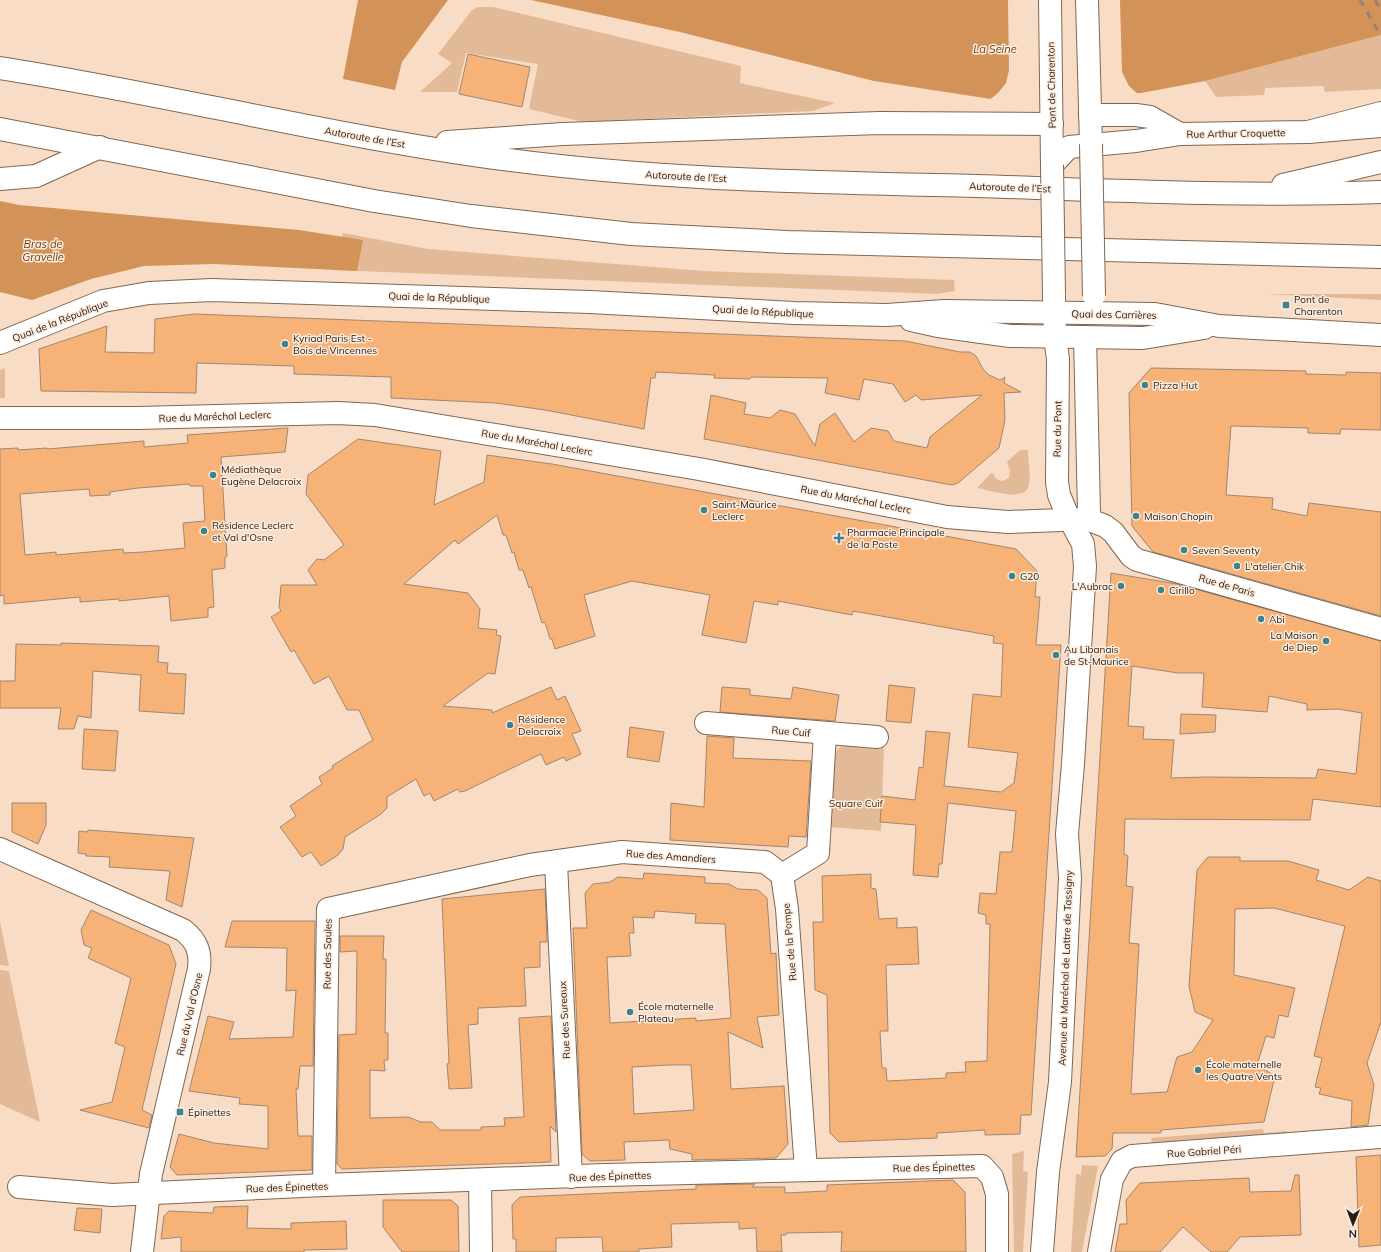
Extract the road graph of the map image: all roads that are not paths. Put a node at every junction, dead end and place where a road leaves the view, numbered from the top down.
1 (1050, 0) edge
2 (1087, 0) edge
3 (0, 68) edge
4 (1381, 113) edge
5 (1090, 115) junction
6 (1052, 124) junction
7 (1381, 126) edge
8 (0, 129) edge
9 (1308, 132) junction
10 (1190, 134) junction
11 (398, 143) junction
12 (1091, 144) junction
13 (100, 147) junction
14 (1069, 147) junction
15 (1381, 162) edge
16 (1052, 165) junction
17 (0, 179) edge
18 (1381, 192) edge
19 (1250, 194) junction
20 (1381, 257) edge
21 (1055, 303) junction
22 (1093, 304) junction
23 (887, 315) junction
24 (1219, 326) junction
25 (1381, 335) edge
26 (1055, 337) junction
27 (1085, 337) junction
28 (0, 343) edge
29 (0, 418) edge
30 (1078, 519) junction
31 (1381, 629) edge
32 (706, 723) dead end
33 (825, 734) junction
34 (877, 738) dead end
35 (0, 849) edge
36 (556, 863) junction
37 (782, 875) junction
38 (1381, 1137) edge
39 (806, 1170) junction
40 (571, 1177) junction
41 (480, 1181) junction
42 (324, 1185) junction
43 (18, 1187) dead end
44 (149, 1193) junction
45 (142, 1252) edge
46 (481, 1252) edge
47 (997, 1252) edge
48 (1042, 1252) edge
49 (1099, 1252) edge

1 - 6 main road, Pont de Charenton
2 - 5 main road
3 - 11 main road, Autoroute de l’Est
4 - 9 main road
5 - 10 main road
5 - 12 main road
6 - 11 main road
6 - 14 main road
6 - 16 main road, Pont de Charenton
7 - 9 main road, Rue Arthur Croquette
8 - 13 main road
9 - 10 main road, Rue Arthur Croquette
10 - 12 main road, Rue Arthur Croquette
11 - 19 main road, Autoroute de l’Est
12 - 14 main road, Rue Arthur Croquette
12 - 22 main road, bridge
13 - 17 main road
13 - 20 main road
14 - 16 main road
15 - 19 main road
16 - 21 main road, Pont de Charenton, bridge
18 - 19 main road, Autoroute de l’Est
21 - 22 main road, Quai des Carrières
21 - 23 main road, Quai de la République
21 - 26 main road, Pont de Charenton
22 - 24 main road, Quai des Carrières
22 - 27 main road
23 - 26 main road, Quai de la République
23 - 28 main road, Quai de la République
24 - 25 main road, Quai des Carrières
24 - 27 main road, Quai des Carrières
26 - 27 main road, Quai de la République
26 - 30 main road, Rue du Pont
27 - 30 main road
29 - 30 main road, Rue du Maréchal Leclerc
30 - 31 main road, Rue de Paris
30 - 48 main road, Avenue du Maréchal de Lattre de Tassigny
32 - 33 main road, Rue Cuif
33 - 34 main road, Rue Cuif
33 - 37 main road
35 - 44 main road, Rue du Val d'Osne
36 - 37 main road, Rue des Amandiers
36 - 40 main road, Rue des Sureaux
36 - 42 main road, Rue des Saules
37 - 39 main road, Rue de la Pompe
38 - 49 main road, Rue Gabriel Péri
39 - 40 main road, Rue des Épinettes
39 - 47 main road, Rue des Épinettes
40 - 41 main road, Rue des Épinettes
41 - 42 main road, Rue des Épinettes
41 - 46 main road
42 - 44 main road, Rue des Épinettes
43 - 44 main road, Rue des Épinettes
44 - 45 main road, Rue du Val d'Osne

